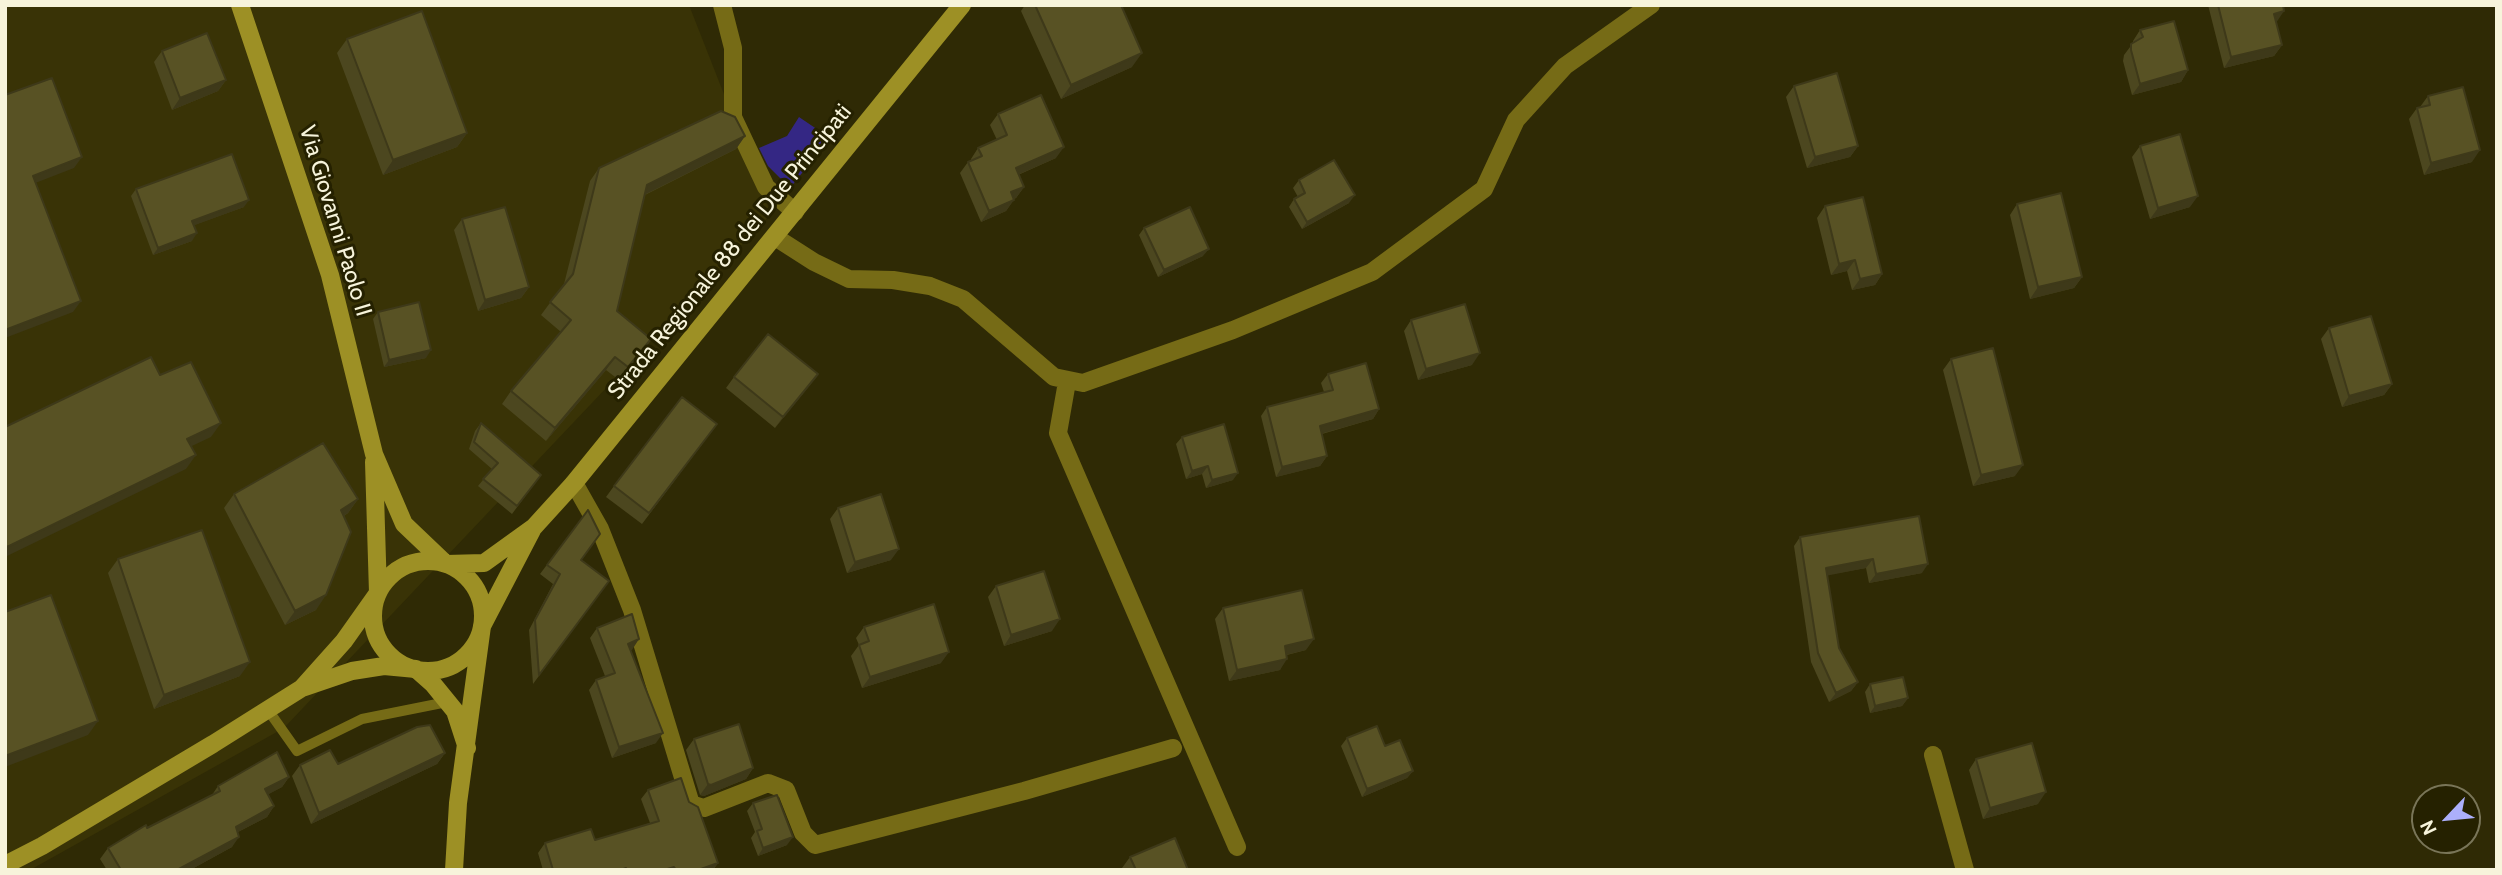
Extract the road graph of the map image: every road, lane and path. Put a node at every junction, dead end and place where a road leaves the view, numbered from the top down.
1 (240, 5) edge
2 (722, 5) edge
3 (962, 5) edge
4 (1651, 5) edge
5 (795, 212) junction
6 (775, 237) junction
7 (1067, 382) junction
8 (374, 454) junction
9 (574, 483) junction
10 (534, 527) junction
11 (446, 564) junction
12 (378, 593) junction
13 (482, 625) junction
14 (416, 669) junction
15 (302, 688) junction
16 (447, 702) junction
17 (268, 709) junction
18 (467, 748) junction
19 (1173, 748) dead end
20 (1933, 755) dead end
21 (1237, 847) dead end
22 (5, 865) edge
23 (454, 870) edge
24 (1965, 870) edge

1 - 8 main road, Via Giovanni Paolo II
2 - 5 street
3 - 5 main road, Strada Regionale 88 dei Due Principati
4 - 7 street
5 - 6 main road, Strada Regionale 88 dei Due Principati
6 - 7 street
6 - 9 main road, Strada Regionale 88 dei Due Principati
7 - 21 street
8 - 11 main road
8 - 12 main road
9 - 10 main road, Strada Regionale 88 dei Due Principati
9 - 19 street
10 - 11 main road, Strada Regionale 88 dei Due Principati
10 - 13 main road, Strada Regionale 88 dei Due Principati
11 - 12 main road, Strada Regionale 88 dei Due Principati
11 - 13 main road
12 - 14 main road
12 - 15 main road, Strada Regionale 88 dei Due Principati
13 - 14 main road, Strada Regionale 88 dei Due Principati
13 - 18 main road
14 - 15 main road, Strada Regionale 88 dei Due Principati
14 - 16 main road
15 - 17 main road, Strada Regionale 88 dei Due Principati
16 - 17 lane
16 - 18 main road
17 - 22 main road, Strada Regionale 88 dei Due Principati
18 - 23 main road
20 - 24 street

